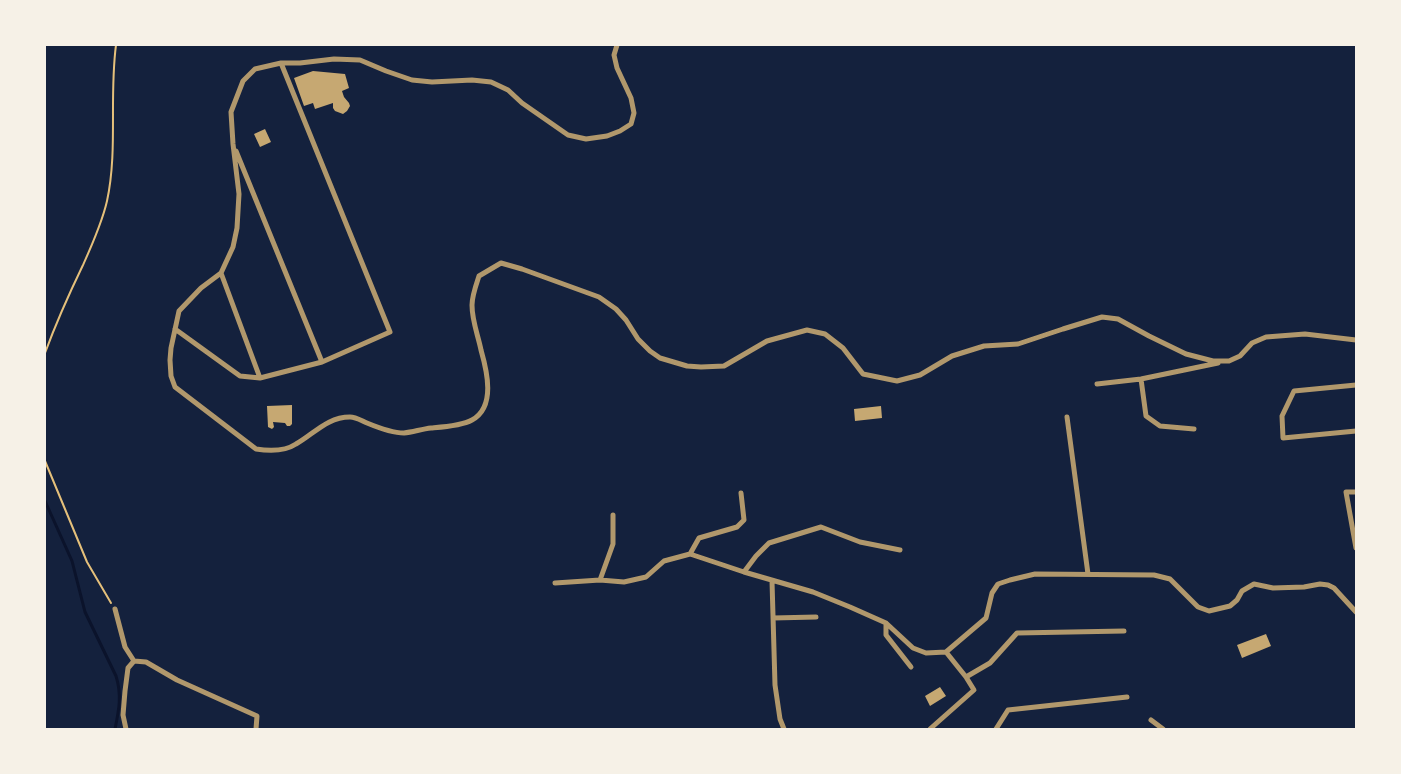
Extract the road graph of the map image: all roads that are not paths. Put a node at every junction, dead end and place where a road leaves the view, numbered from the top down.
1 (617, 45) edge
2 (280, 63) junction
3 (233, 144) junction
4 (221, 272) junction
5 (175, 329) junction
6 (1356, 340) edge
7 (1229, 361) junction
8 (322, 362) junction
9 (260, 378) junction
10 (1141, 379) junction
11 (1097, 384) dead end
12 (1356, 385) edge
13 (1067, 417) dead end
14 (1194, 429) dead end
15 (1356, 430) edge
16 (1356, 492) edge
17 (741, 493) dead end
18 (613, 515) dead end
19 (1356, 545) edge
20 (900, 550) dead end
21 (690, 554) junction
22 (744, 572) junction
23 (1088, 574) junction
24 (600, 580) junction
25 (772, 580) junction
26 (555, 583) dead end
27 (115, 609) road end
28 (1356, 612) edge
29 (816, 617) dead end
30 (773, 618) junction
31 (886, 623) junction
32 (1124, 631) dead end
33 (946, 652) junction
34 (134, 661) junction
35 (911, 667) dead end
36 (966, 677) junction
37 (1127, 696) dead end
38 (1151, 720) dead end
39 (126, 729) edge
40 (256, 729) edge
41 (784, 729) edge
42 (930, 729) edge
43 (996, 729) edge
44 (1163, 729) edge

1 - 2 street
2 - 3 street
2 - 8 street
3 - 4 street
3 - 8 street
4 - 5 street
4 - 9 street
5 - 7 street
5 - 9 street
6 - 7 street
7 - 10 street
8 - 9 street
10 - 11 street
10 - 14 street
12 - 15 street
13 - 23 street
16 - 19 street
17 - 21 street
18 - 24 street
20 - 22 street
21 - 22 street
21 - 24 street
22 - 25 street
23 - 28 street
23 - 33 street
24 - 26 street
25 - 30 street
25 - 31 street
27 - 34 street
29 - 30 street
30 - 41 street
31 - 33 street
31 - 35 street
32 - 36 street
33 - 36 street
34 - 39 street
34 - 40 street
36 - 42 street
37 - 43 street
38 - 44 street

